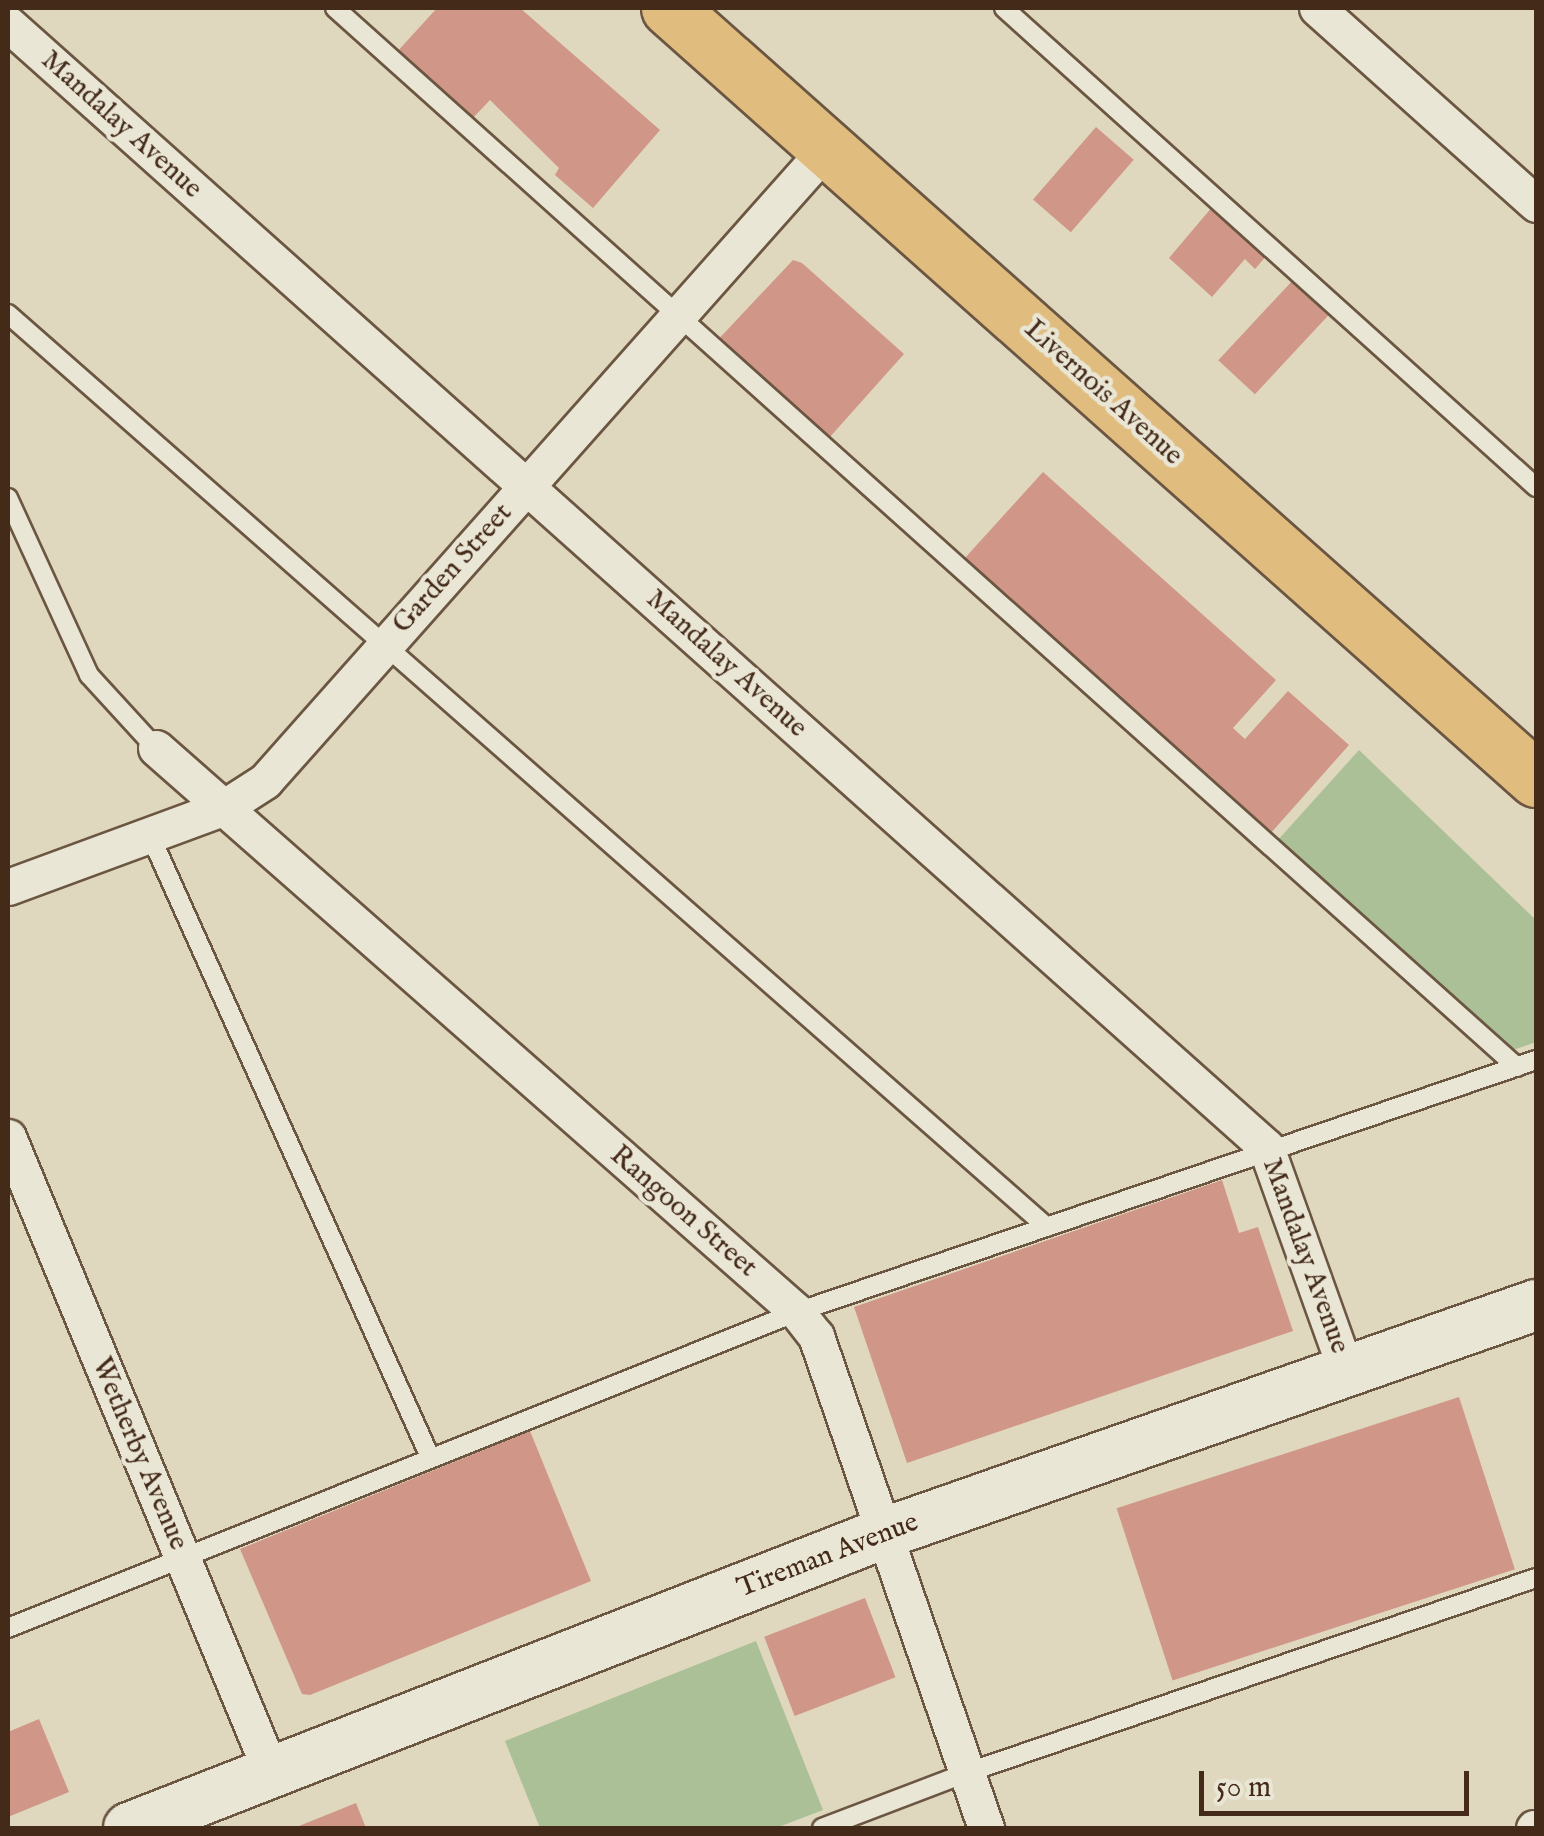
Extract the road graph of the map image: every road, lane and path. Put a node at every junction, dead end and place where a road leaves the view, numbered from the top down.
1 (334, 8) edge
2 (669, 8) edge
3 (1004, 8) edge
4 (1317, 8) edge
5 (8, 24) edge
6 (826, 148) junction
7 (1536, 204) edge
8 (8, 314) edge
9 (677, 317) junction
10 (526, 486) junction
11 (1536, 487) edge
12 (8, 498) edge
13 (384, 647) junction
14 (156, 748) joint
15 (1536, 778) edge
16 (223, 808) junction
17 (150, 835) junction
18 (8, 887) edge
19 (1536, 1060) edge
20 (1517, 1067) junction
21 (8, 1137) edge
22 (1268, 1152) junction
23 (1047, 1227) junction
24 (1536, 1305) edge
25 (797, 1312) junction
26 (1346, 1370) junction
27 (431, 1459) junction
28 (882, 1534) junction
29 (182, 1558) junction
30 (1536, 1578) edge
31 (8, 1628) edge
32 (271, 1772) junction
33 (966, 1773) junction
34 (147, 1825) edge
35 (822, 1828) edge
36 (986, 1828) edge

1 - 9 lane
2 - 6 main road, Livernois Avenue
3 - 11 lane
4 - 7 street
5 - 10 street, Mandalay Avenue
6 - 9 street, Garden Street
6 - 15 main road, Livernois Avenue
8 - 13 lane
9 - 10 street, Garden Street
9 - 20 lane
10 - 13 street, Garden Street
10 - 22 street, Mandalay Avenue
12 - 14 lane
13 - 16 street, Garden Street
13 - 23 lane
14 - 16 street, Rangoon Street
16 - 17 street, Garden Street
16 - 25 street, Rangoon Street
17 - 18 street, Garden Street
17 - 27 lane
19 - 20 lane
20 - 22 lane
21 - 29 street, Wetherby Avenue
22 - 23 lane
22 - 26 street, Mandalay Avenue
23 - 25 lane
24 - 26 street, Tireman Avenue
25 - 27 lane
25 - 28 street, Rangoon Street
26 - 28 street, Tireman Avenue
27 - 29 lane
28 - 32 street, Tireman Avenue
28 - 33 street, Rangoon Street
29 - 31 lane
29 - 32 street, Wetherby Avenue
30 - 33 lane
32 - 34 street, Tireman Avenue
33 - 35 lane
33 - 36 street, Rangoon Street

